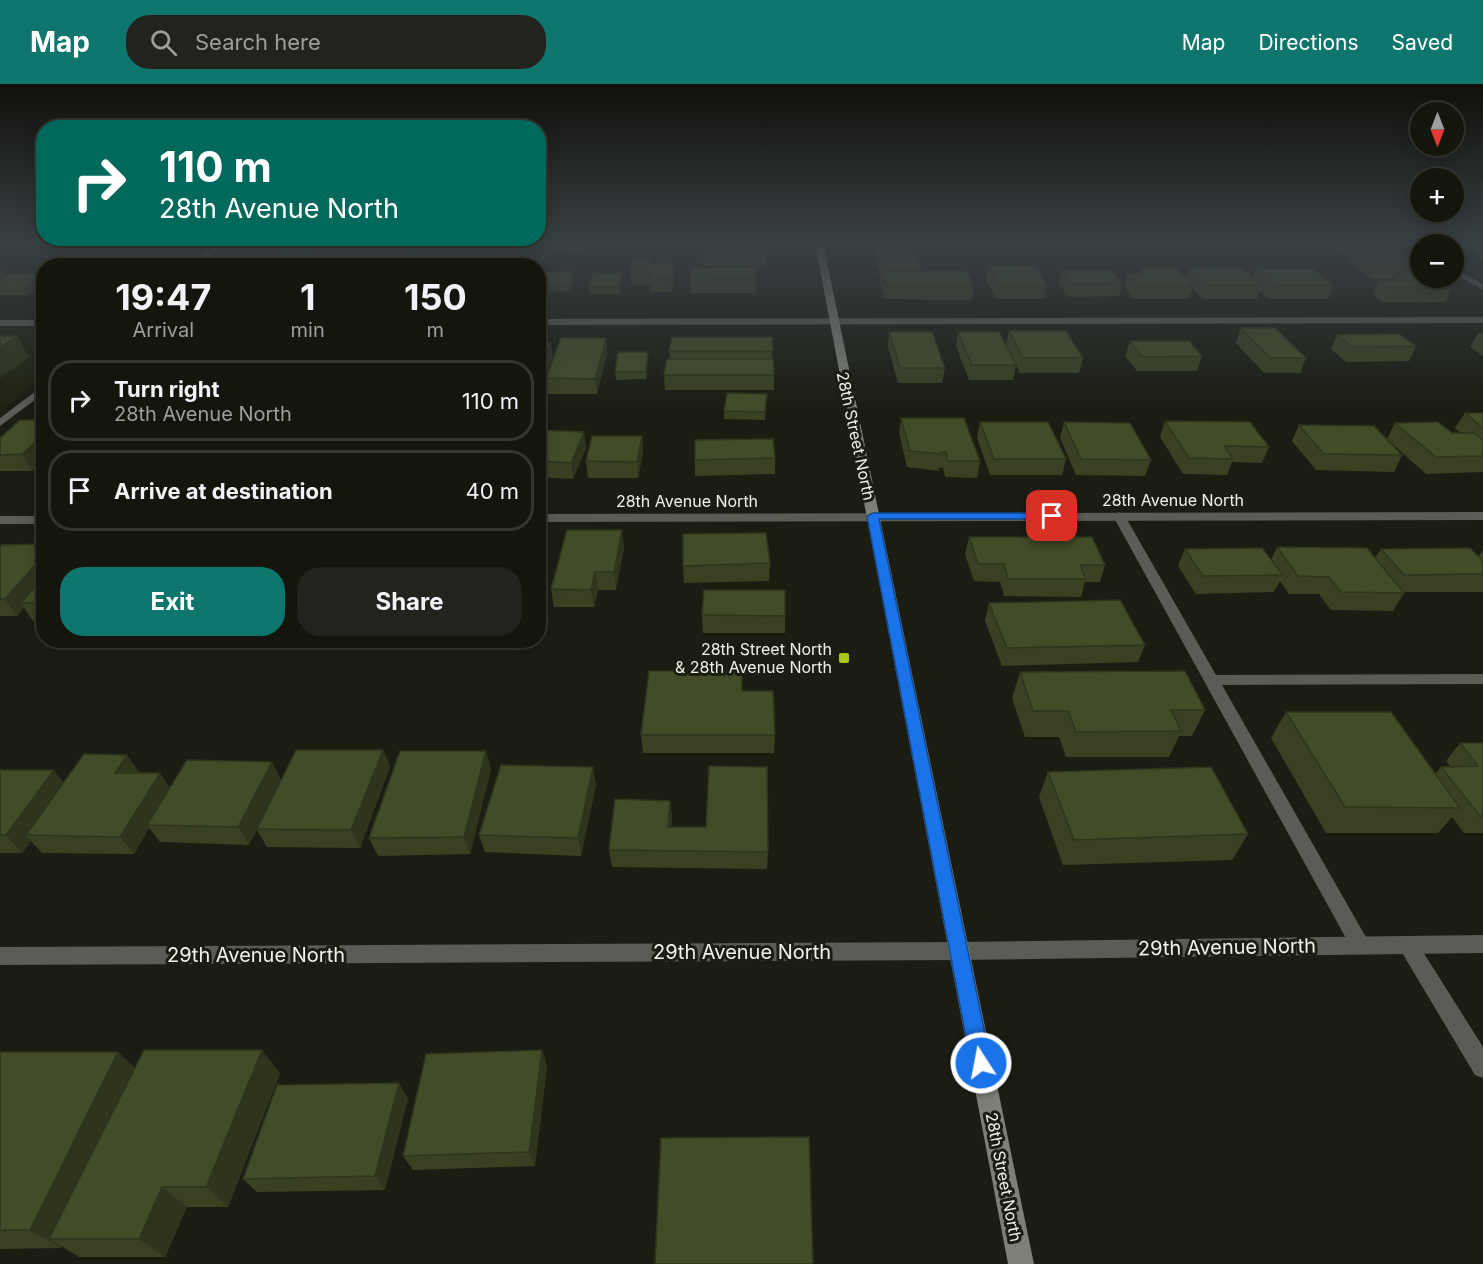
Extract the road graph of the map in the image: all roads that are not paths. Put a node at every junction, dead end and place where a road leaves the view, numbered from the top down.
1 (829, 298) edge
2 (1483, 320) edge
3 (833, 321) junction
4 (546, 322) edge
5 (0, 323) edge
6 (36, 323) edge
7 (36, 394) edge
8 (0, 423) edge
9 (873, 516) junction
10 (1119, 516) junction
11 (1483, 516) edge
12 (546, 518) edge
13 (0, 520) edge
14 (36, 520) edge
15 (1483, 679) edge
16 (1211, 680) junction
17 (1483, 944) edge
18 (1360, 945) junction
19 (1408, 945) junction
20 (959, 951) junction
21 (0, 956) edge
22 (1483, 1067) edge
23 (1021, 1264) edge

1 - 3 street, 28th Street North
2 - 3 street
3 - 4 street
3 - 9 street, 28th Street North
5 - 6 street
7 - 8 street
9 - 10 street, 28th Avenue North
9 - 12 street, 28th Avenue North
9 - 20 street, 28th Street North
10 - 11 street, 28th Avenue North
10 - 16 street
13 - 14 street
15 - 16 street
16 - 18 street
17 - 19 street, 29th Avenue North
18 - 19 street, 29th Avenue North
18 - 20 street, 29th Avenue North
19 - 22 street
20 - 21 street, 29th Avenue North
20 - 23 street, 28th Street North

